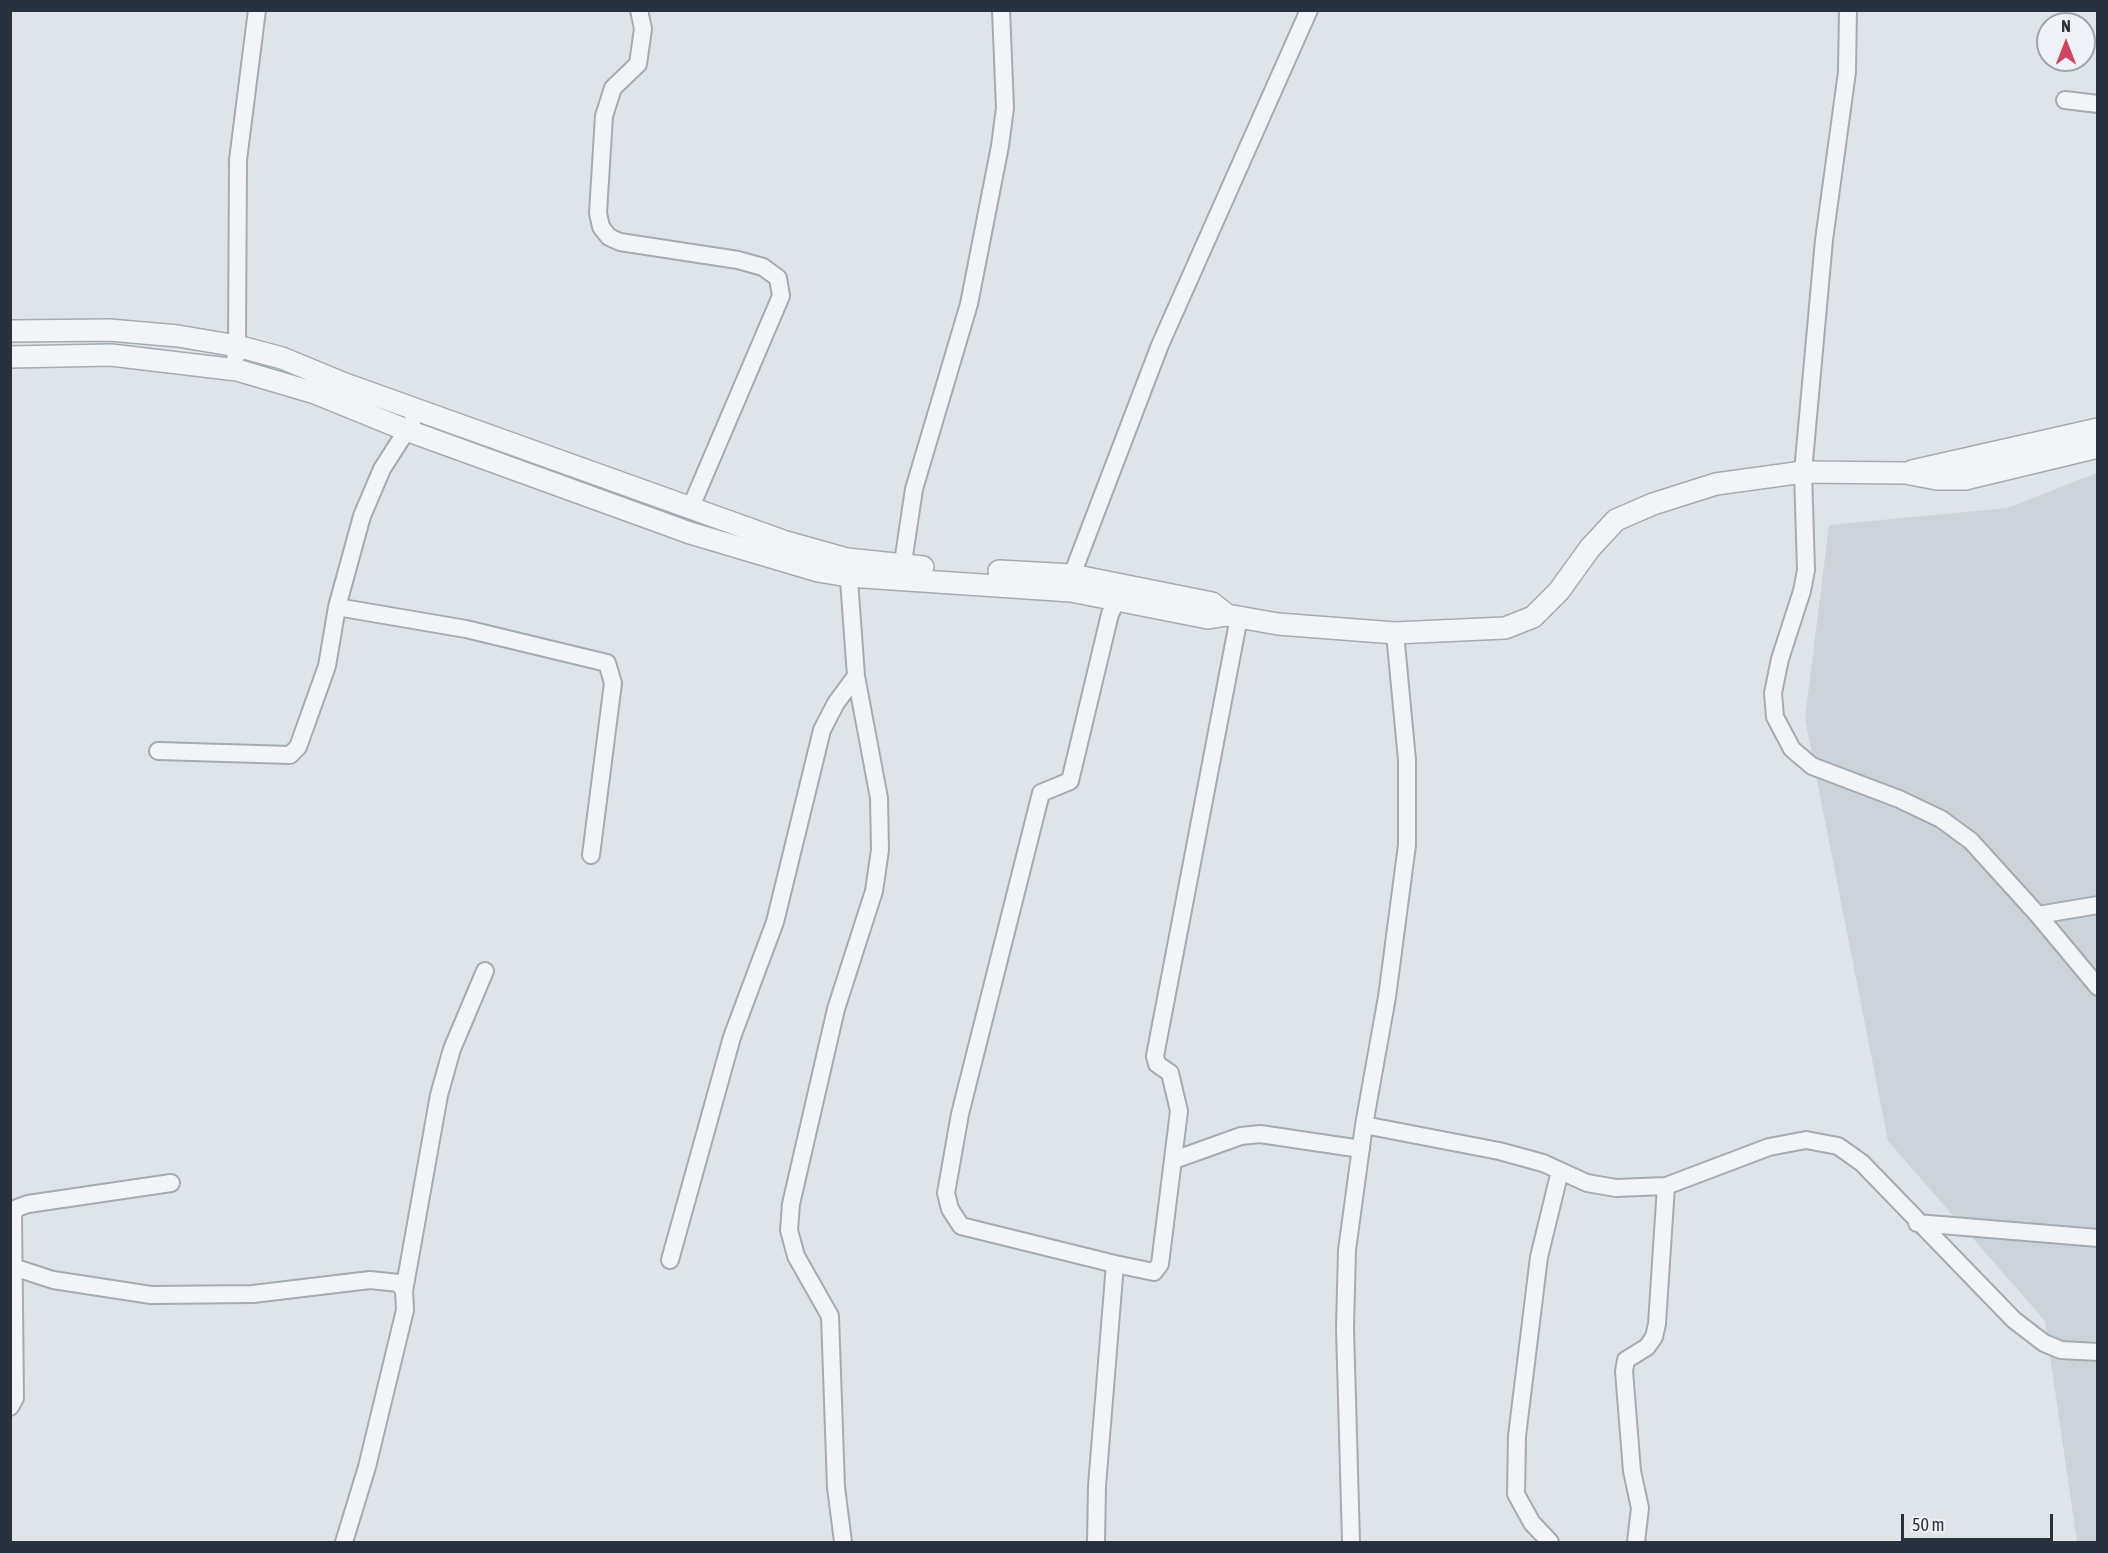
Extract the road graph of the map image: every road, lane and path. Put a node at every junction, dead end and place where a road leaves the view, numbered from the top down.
1 (257, 10) edge
2 (639, 10) edge
3 (1001, 10) edge
4 (1309, 10) edge
5 (1848, 10) edge
6 (2065, 100) dead end
7 (2097, 104) edge
8 (86, 330) junction
9 (10, 331) edge
10 (237, 346) junction
11 (88, 355) junction
12 (10, 357) edge
13 (234, 369) junction
14 (420, 410) junction
15 (2097, 429) edge
16 (406, 430) junction
17 (2097, 447) edge
18 (2040, 452) junction
19 (1803, 472) junction
20 (690, 508) junction
21 (848, 568) junction
22 (901, 573) junction
23 (1072, 575) junction
24 (1120, 593) junction
25 (337, 607) junction
26 (1233, 616) junction
27 (1395, 633) junction
28 (856, 676) junction
29 (158, 752) dead end
30 (591, 855) dead end
31 (2097, 905) edge
32 (2038, 915) junction
33 (485, 971) dead end
34 (2097, 987) edge
35 (1364, 1125) junction
36 (1361, 1149) junction
37 (1174, 1160) junction
38 (1560, 1171) junction
39 (171, 1183) dead end
40 (1666, 1186) junction
41 (1917, 1223) junction
42 (2097, 1238) edge
43 (670, 1260) dead end
44 (1115, 1264) junction
45 (13, 1267) edge
46 (404, 1291) junction
47 (2097, 1352) edge
48 (10, 1407) edge
49 (344, 1542) edge
50 (843, 1542) edge
51 (1096, 1542) edge
52 (1351, 1542) edge
53 (1550, 1542) edge
54 (1636, 1542) edge

1 - 10 street
2 - 20 street
3 - 22 street
4 - 23 street
5 - 19 street
6 - 7 street
8 - 9 street
8 - 10 street
8 - 11 street
10 - 13 street
10 - 14 street
11 - 12 street
11 - 13 street
13 - 16 street
14 - 16 street
14 - 20 street
15 - 18 street
16 - 21 street
16 - 25 street
17 - 18 street
18 - 19 street
19 - 27 street
19 - 32 street
20 - 21 street
21 - 22 street
21 - 28 street
22 - 23 street
22 - 24 street
23 - 24 street
24 - 26 street
24 - 44 street
25 - 29 street
25 - 30 street
26 - 27 street
26 - 37 street
27 - 35 street
28 - 43 street
28 - 50 street
31 - 32 street
32 - 34 street
33 - 46 street
35 - 36 street
35 - 38 street
36 - 37 street
36 - 52 street
37 - 44 street
38 - 40 street
38 - 53 street
39 - 45 street
40 - 41 street
40 - 54 street
41 - 42 street
41 - 47 street
44 - 51 street
45 - 46 street
45 - 48 street
46 - 49 street

